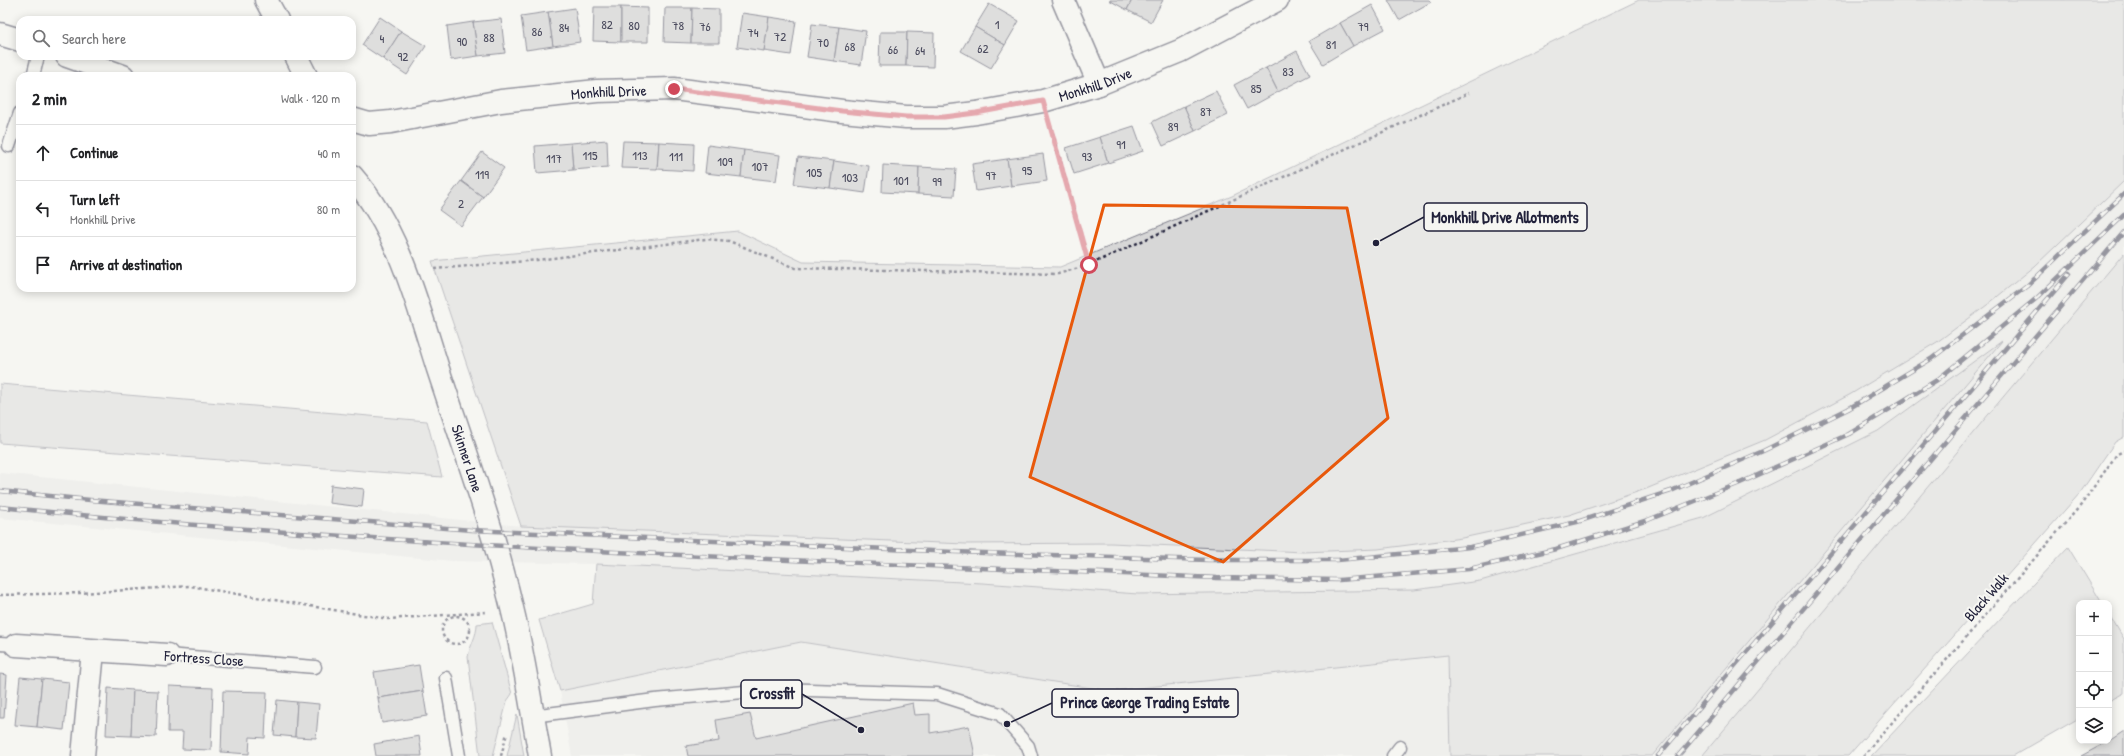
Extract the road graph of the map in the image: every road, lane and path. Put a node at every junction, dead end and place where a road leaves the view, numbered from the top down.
1 (266, 0) edge
2 (1063, 0) edge
3 (1277, 0) edge
4 (275, 16) edge
5 (0, 34) edge
6 (16, 39) edge
7 (37, 60) edge
8 (77, 60) edge
9 (298, 60) edge
10 (33, 72) edge
11 (112, 72) edge
12 (304, 72) edge
13 (1099, 84) junction
14 (1469, 93) dead end
15 (1043, 101) junction
16 (356, 120) edge
17 (16, 125) edge
18 (9, 146) dead end
19 (356, 181) edge
20 (1089, 265) junction
21 (406, 274) junction
22 (2124, 451) edge
23 (0, 595) edge
24 (512, 608) junction
25 (455, 615) junction
26 (8, 644) edge
27 (92, 651) junction
28 (167, 655) joint
29 (314, 666) dead end
30 (446, 678) dead end
31 (532, 716) junction
32 (83, 756) edge
33 (459, 756) edge
34 (540, 756) edge
35 (1030, 756) edge
36 (1863, 756) edge

1 - 4 street
2 - 13 street
3 - 13 street, Monkhill Drive
5 - 6 street
7 - 10 lane
8 - 11 street
9 - 12 street
13 - 15 street, Monkhill Drive
14 - 20 path
15 - 16 street, Monkhill Drive
15 - 20 path
17 - 18 lane
19 - 21 street, Skinner Lane
20 - 21 path
21 - 24 street, Skinner Lane
22 - 36 path, Black Walk
23 - 25 path
24 - 25 path
24 - 31 street, Skinner Lane
25 - 25 path
26 - 27 street, Fortress Close
27 - 28 street, Fortress Close
27 - 32 street
28 - 29 lane, Fortress Close
30 - 33 lane
31 - 34 street, Skinner Lane
31 - 35 lane

